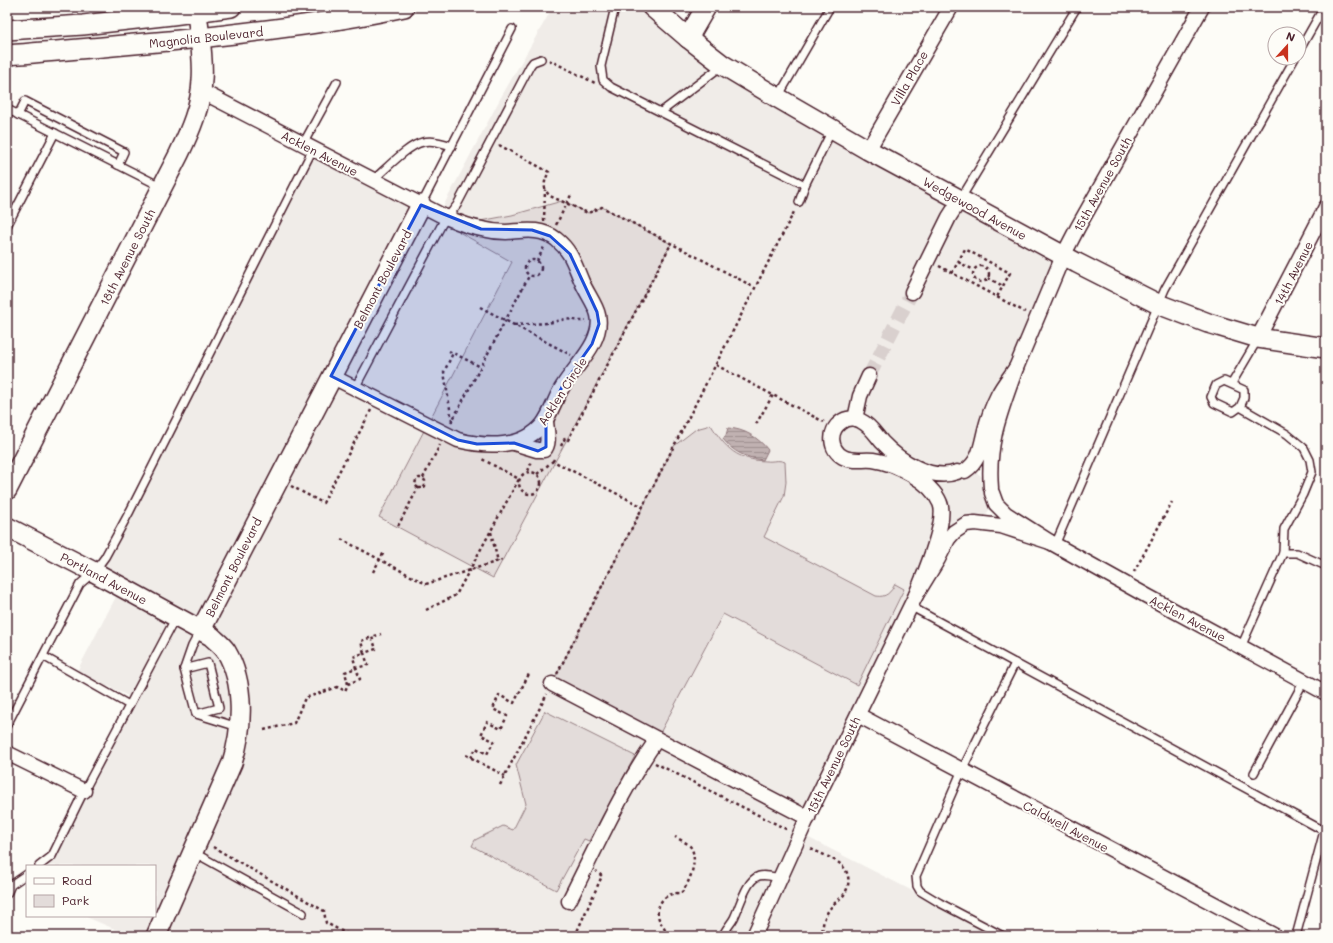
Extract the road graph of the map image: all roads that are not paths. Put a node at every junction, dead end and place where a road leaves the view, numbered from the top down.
1 (231, 7) edge
2 (404, 7) edge
3 (615, 7) edge
4 (652, 7) edge
5 (706, 7) edge
6 (830, 7) edge
7 (950, 7) edge
8 (1077, 7) edge
9 (1202, 7) edge
10 (1324, 7) edge
11 (197, 12) junction
12 (512, 29) dead end
13 (7, 30) edge
14 (1307, 37) edge
15 (200, 38) junction
16 (688, 38) junction
17 (7, 55) edge
18 (540, 59) dead end
19 (723, 65) junction
20 (1291, 66) edge
21 (337, 82) dead end
22 (201, 91) junction
23 (778, 98) junction
24 (7, 109) edge
25 (661, 112) junction
26 (18, 115) junction
27 (833, 130) junction
28 (55, 133) junction
29 (452, 146) junction
30 (308, 147) junction
31 (868, 150) junction
32 (118, 165) junction
33 (373, 180) junction
34 (805, 185) junction
35 (162, 187) junction
36 (960, 200) junction
37 (799, 202) road end
38 (421, 205) junction
39 (1326, 208) edge
40 (443, 216) junction
41 (7, 226) edge
42 (1063, 256) junction
43 (912, 292) tunnel mouth
44 (1158, 304) junction
45 (1258, 338) junction
46 (1326, 348) edge
47 (1016, 368) junction
48 (331, 376) junction
49 (869, 376) tunnel mouth
50 (1232, 383) junction
51 (355, 388) junction
52 (1240, 408) junction
53 (855, 419) junction
54 (546, 420) junction
55 (867, 426) junction
56 (514, 443) junction
57 (844, 456) junction
58 (961, 472) junction
59 (7, 490) edge
60 (992, 490) junction
61 (941, 504) junction
62 (969, 523) junction
63 (7, 527) edge
64 (1052, 544) junction
65 (1282, 553) junction
66 (1326, 566) edge
67 (94, 572) junction
68 (913, 601) junction
69 (176, 617) junction
70 (200, 630) junction
71 (1241, 647) junction
72 (42, 656) junction
73 (1015, 663) junction
74 (184, 669) junction
75 (1304, 681) junction
76 (552, 684) road end
77 (1326, 693) edge
78 (129, 705) junction
79 (196, 714) junction
80 (858, 715) junction
81 (7, 724) edge
82 (240, 728) junction
83 (657, 739) junction
84 (7, 752) edge
85 (962, 770) junction
86 (1254, 773) dead end
87 (84, 791) junction
88 (808, 818) junction
89 (1325, 832) edge
90 (193, 852) junction
91 (40, 865) edge
92 (26, 875) edge
93 (780, 878) junction
94 (7, 894) edge
95 (568, 901) dead end
96 (303, 913) dead end
97 (156, 936) edge
98 (723, 936) edge
99 (754, 936) edge
100 (1003, 936) edge
101 (1275, 936) edge
102 (1296, 936) edge

1 - 11 street, Magnolia Boulevard
2 - 15 street, Magnolia Boulevard
3 - 25 lane
4 - 16 street, Wedgewood Avenue
5 - 16 street
6 - 23 lane
7 - 31 street, Villa Place
8 - 36 lane
9 - 42 street, 15th Avenue South
10 - 14 lane
11 - 13 street, Magnolia Boulevard
11 - 15 street, 18th Avenue South
12 - 29 lane
15 - 17 street, Magnolia Boulevard
15 - 22 street, 18th Avenue South
16 - 19 street, Wedgewood Avenue
18 - 40 lane
19 - 23 street, Wedgewood Avenue
19 - 25 lane
20 - 44 lane
21 - 30 lane
22 - 30 street, Acklen Avenue
22 - 35 street, 18th Avenue South
23 - 27 street, Wedgewood Avenue
24 - 26 lane
25 - 34 lane
26 - 28 lane
26 - 32 lane
27 - 31 street, Wedgewood Avenue
27 - 34 lane
28 - 32 lane
28 - 41 lane
29 - 33 lane
29 - 38 lane
30 - 33 street, Acklen Avenue
30 - 67 lane
31 - 36 street, Wedgewood Avenue
32 - 35 lane
33 - 38 street, Acklen Avenue
34 - 37 lane
35 - 59 street, 18th Avenue South
36 - 42 street, Wedgewood Avenue
36 - 43 street
38 - 40 street, Acklen Avenue
38 - 48 street, Belmont Boulevard
39 - 45 street, 14th Avenue
40 - 51 lane
40 - 54 street, Acklen Circle
42 - 44 street, Wedgewood Avenue
42 - 47 street, 15th Avenue South
44 - 45 street, Wedgewood Avenue
44 - 64 lane
45 - 46 street, Wedgewood Avenue
45 - 50 lane
47 - 58 street, 15th Avenue South
47 - 60 street, 15th Avenue South
48 - 51 street, Acklen Circle
48 - 70 street, Belmont Boulevard
49 - 53 street
50 - 52 lane
50 - 52 lane
51 - 56 street, Acklen Circle
52 - 65 lane
53 - 55 street
53 - 57 street
54 - 56 street, Acklen Circle
54 - 56 street
55 - 57 street
55 - 58 street
57 - 61 street
58 - 60 street
58 - 61 street
60 - 62 street
60 - 64 street, Acklen Avenue
61 - 62 street
61 - 68 street, 15th Avenue South
62 - 64 street, Acklen Avenue
62 - 68 street, 15th Avenue South
63 - 67 street, Portland Avenue
64 - 71 street, Acklen Avenue
65 - 66 lane
65 - 71 lane
67 - 69 street, Portland Avenue
67 - 72 lane
68 - 73 lane
68 - 80 street, 15th Avenue South
69 - 70 street, Portland Avenue
69 - 78 lane
70 - 74 lane
70 - 82 street, Belmont Boulevard
71 - 75 street, Acklen Avenue
72 - 78 lane
72 - 81 lane
73 - 85 lane
73 - 89 lane
74 - 79 lane
74 - 79 lane
75 - 77 street, Acklen Avenue
75 - 86 lane
76 - 83 street
78 - 87 lane
79 - 82 lane
80 - 85 street, Caldwell Avenue
80 - 88 street, 15th Avenue South
82 - 90 street, Belmont Boulevard
83 - 88 street
83 - 95 street
84 - 87 street
85 - 100 lane
85 - 101 street, Caldwell Avenue
87 - 91 lane
88 - 93 street, 15th Avenue South
89 - 102 lane
90 - 96 lane
90 - 97 street, Belmont Boulevard
92 - 94 lane
93 - 98 lane
93 - 99 street, 15th Avenue South

